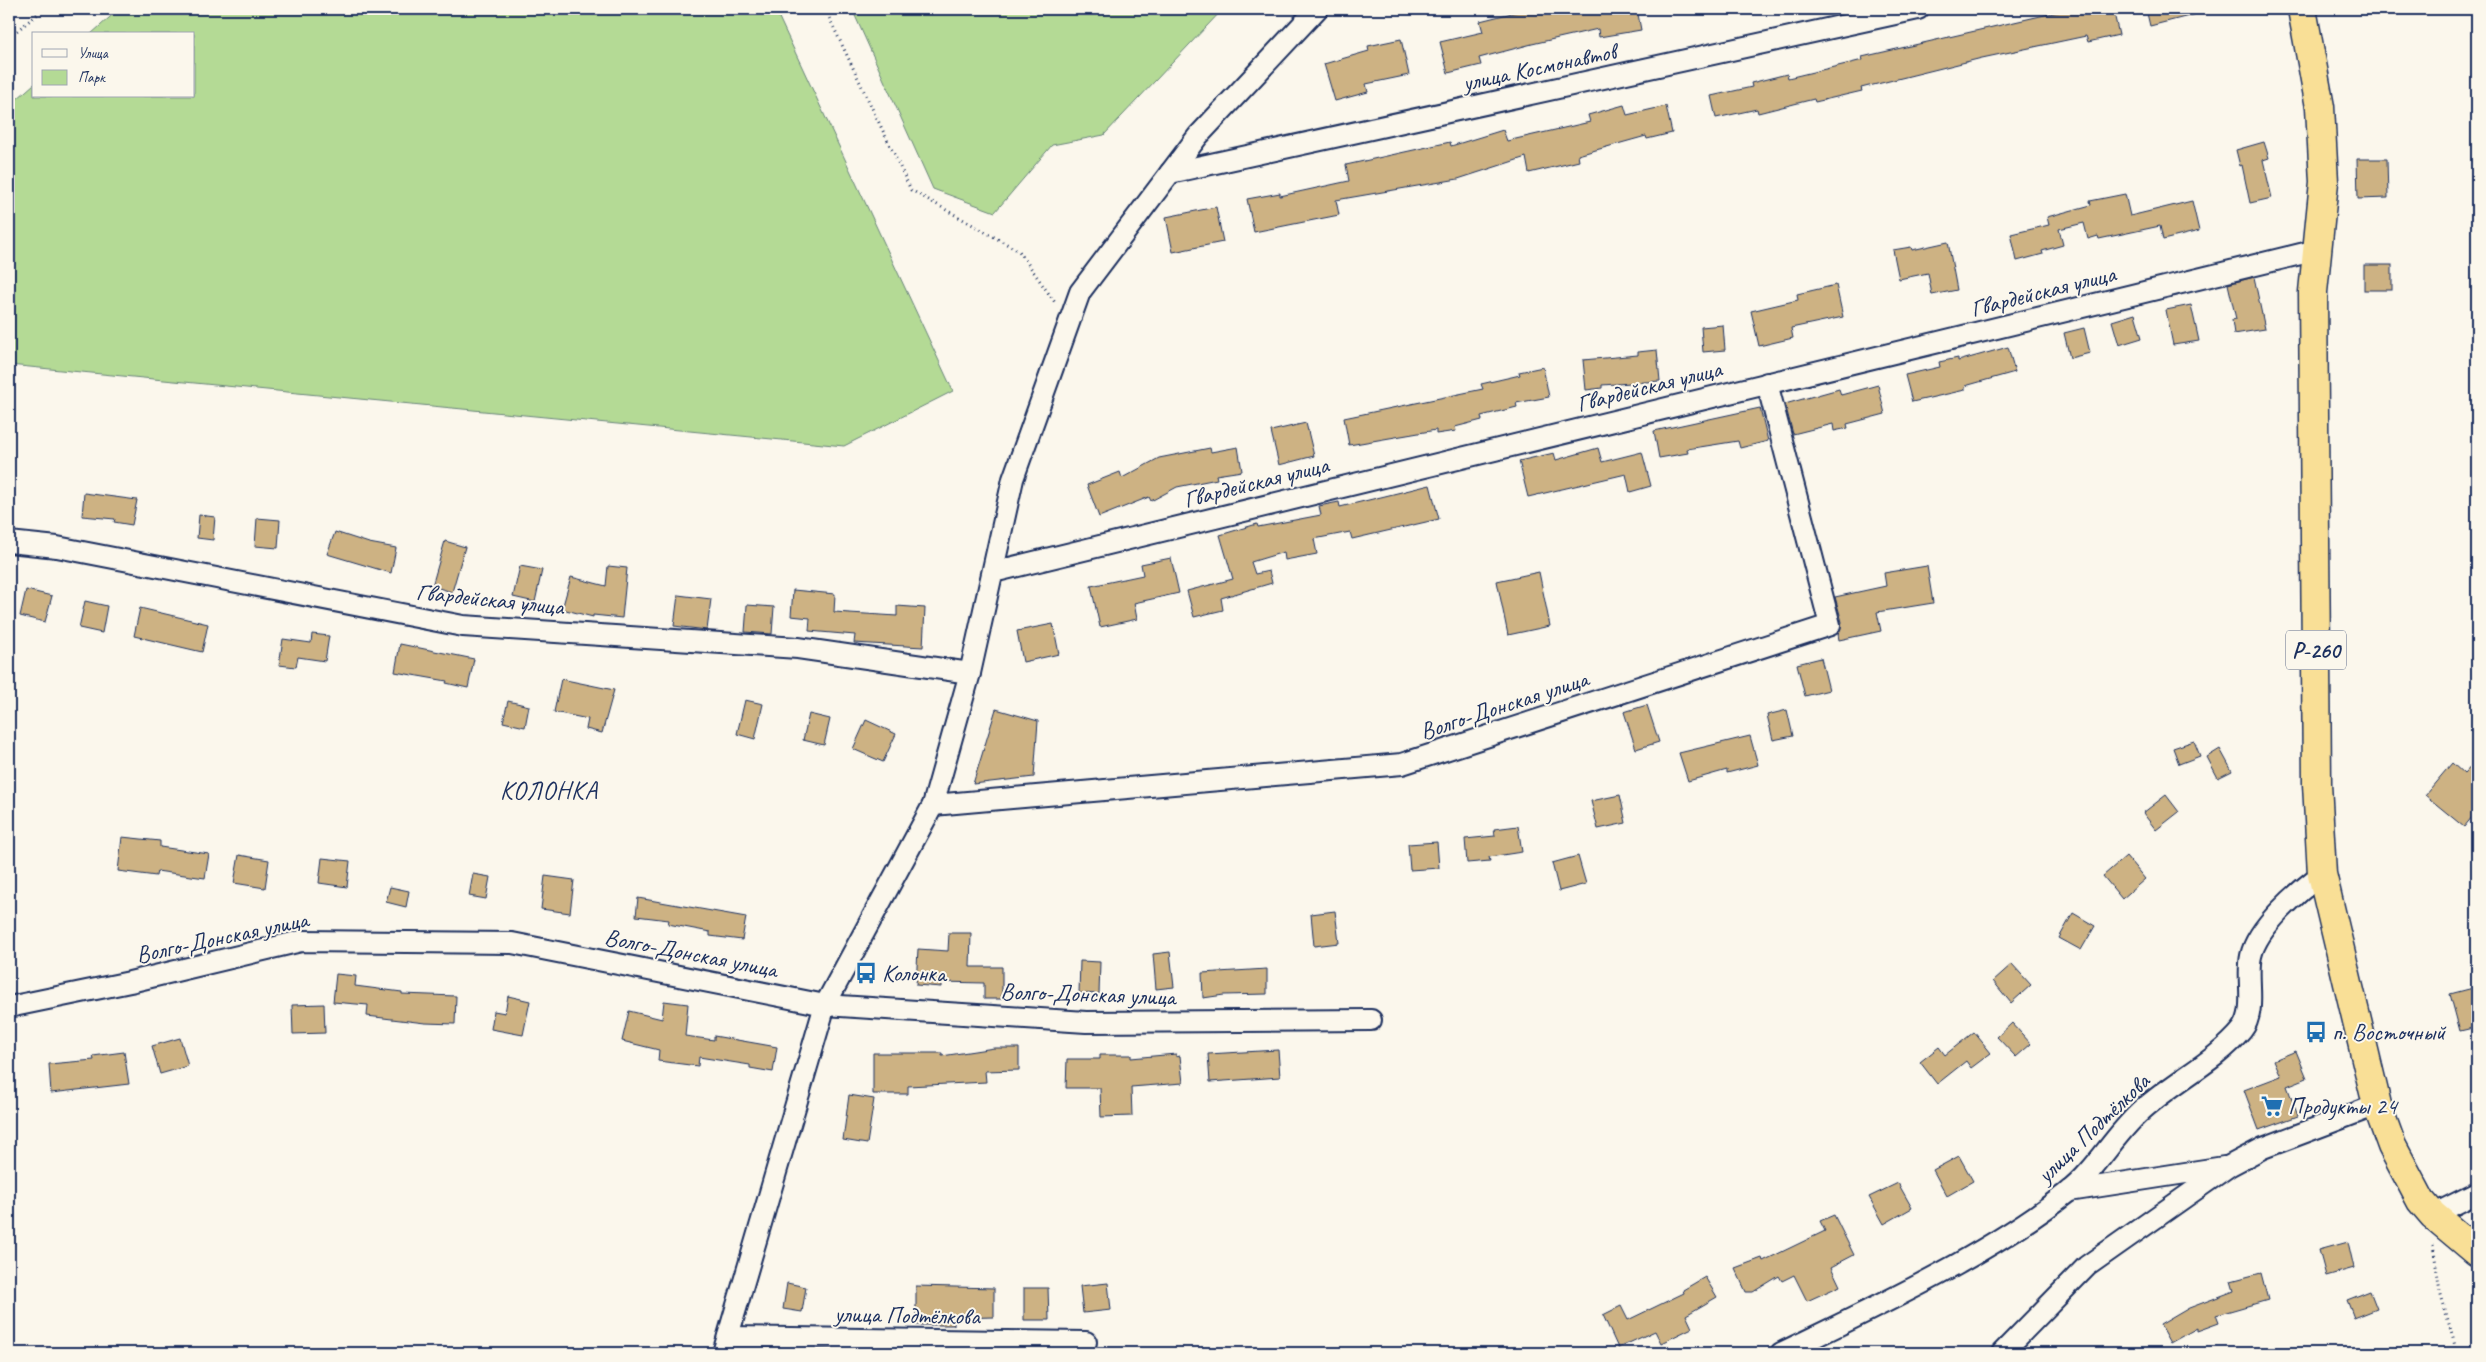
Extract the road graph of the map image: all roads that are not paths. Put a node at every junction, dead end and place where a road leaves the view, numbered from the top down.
1 (1317, 9) edge
2 (1918, 9) edge
3 (2302, 9) edge
4 (1170, 173) junction
5 (2317, 250) junction
6 (1767, 384) junction
7 (9, 542) edge
8 (993, 572) junction
9 (970, 673) junction
10 (933, 805) junction
11 (2322, 874) junction
12 (825, 1005) junction
13 (9, 1007) edge
14 (1371, 1020) dead end
15 (2377, 1105) junction
16 (2229, 1166) junction
17 (2069, 1191) junction
18 (2477, 1193) edge
19 (2433, 1215) junction
20 (2477, 1252) edge
21 (1086, 1342) dead end
22 (725, 1345) edge
23 (1781, 1353) edge
24 (2002, 1353) edge

1 - 4 street
2 - 4 street, улица Космонавтов
3 - 5 highway, Р-260
4 - 8 street
5 - 6 street, Гвардейская улица
5 - 11 highway, Р-260
6 - 8 street, Гвардейская улица
6 - 10 street, Волго-Донская улица
7 - 9 street, Гвардейская улица
8 - 9 street
9 - 10 street
10 - 12 street
11 - 15 highway, Р-260
11 - 17 street, улица Подтёлкова
12 - 13 street, Волго-Донская улица
12 - 14 street, Волго-Донская улица
12 - 22 street
15 - 16 street
15 - 19 highway, Р-260
16 - 17 street
16 - 24 street
17 - 23 street, улица Подтёлкова
18 - 19 street
19 - 20 highway, Р-260
21 - 22 street, улица Подтёлкова

